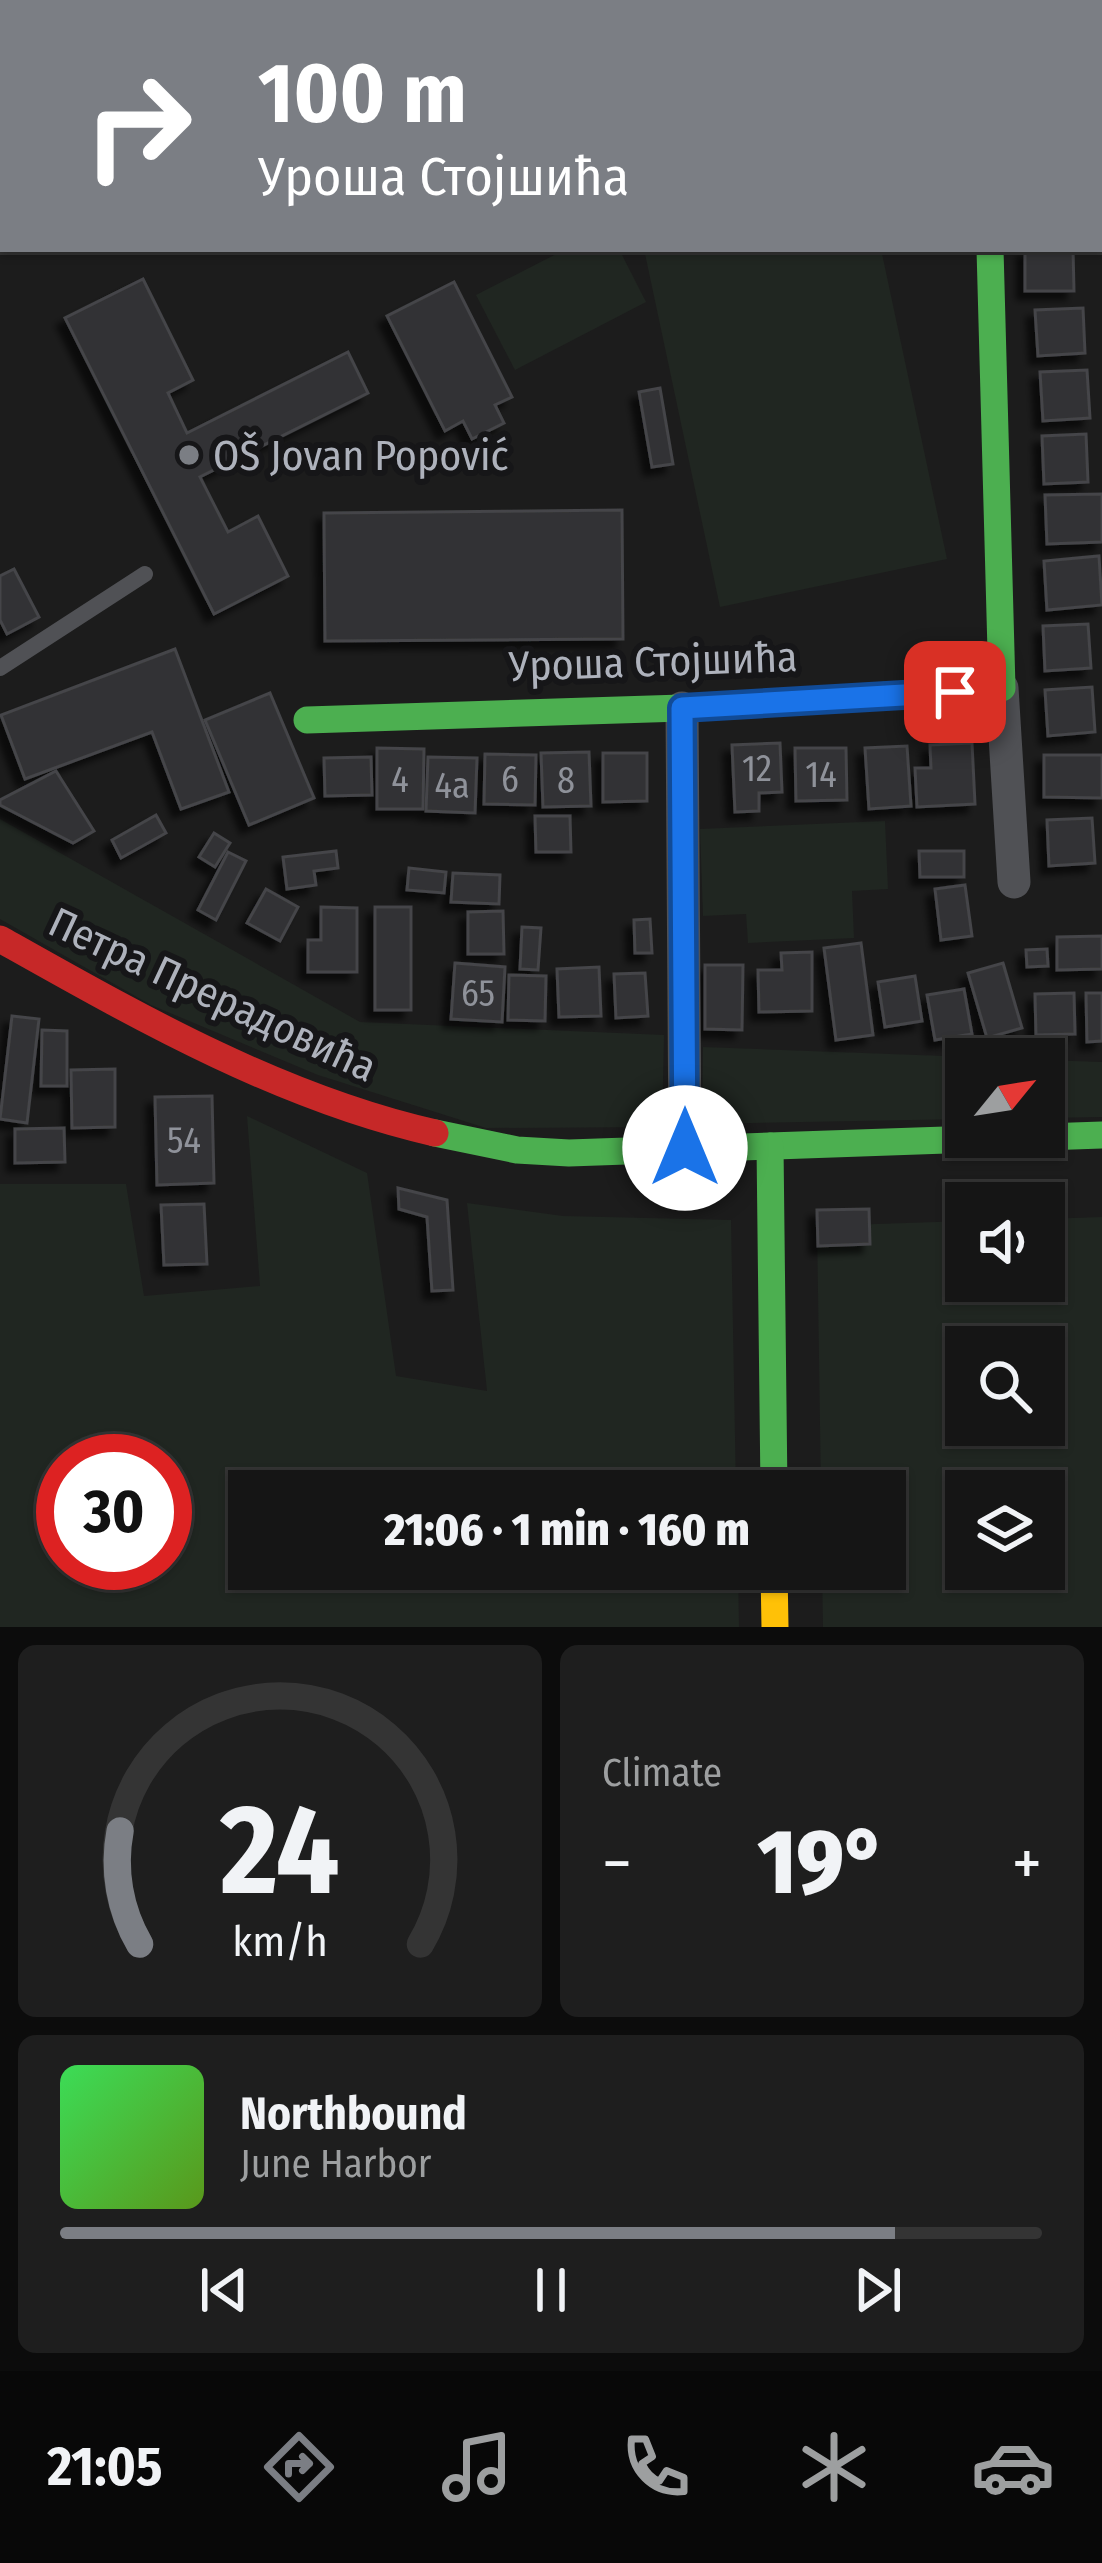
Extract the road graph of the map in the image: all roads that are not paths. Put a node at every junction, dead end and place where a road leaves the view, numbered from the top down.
1 (990, 252) edge
2 (145, 574) dead end
3 (0, 668) edge
4 (1002, 688) junction
5 (682, 708) junction
6 (307, 720) dead end
7 (1014, 883) dead end
8 (0, 939) edge
9 (1102, 1135) edge
10 (1065, 1136) edge
11 (945, 1140) edge
12 (770, 1146) junction
13 (685, 1148) junction
14 (773, 1470) edge
15 (774, 1590) edge
16 (775, 1627) edge

1 - 4 street
2 - 3 lane
4 - 5 street, Уроша Стојшића
4 - 7 street
5 - 6 street, Уроша Стојшића
5 - 13 street
8 - 13 street, Петра Прерадовића
9 - 10 street, Петра Прерадовића
11 - 12 street, Петра Прерадовића
12 - 13 street, Петра Прерадовића
12 - 14 street
15 - 16 street

